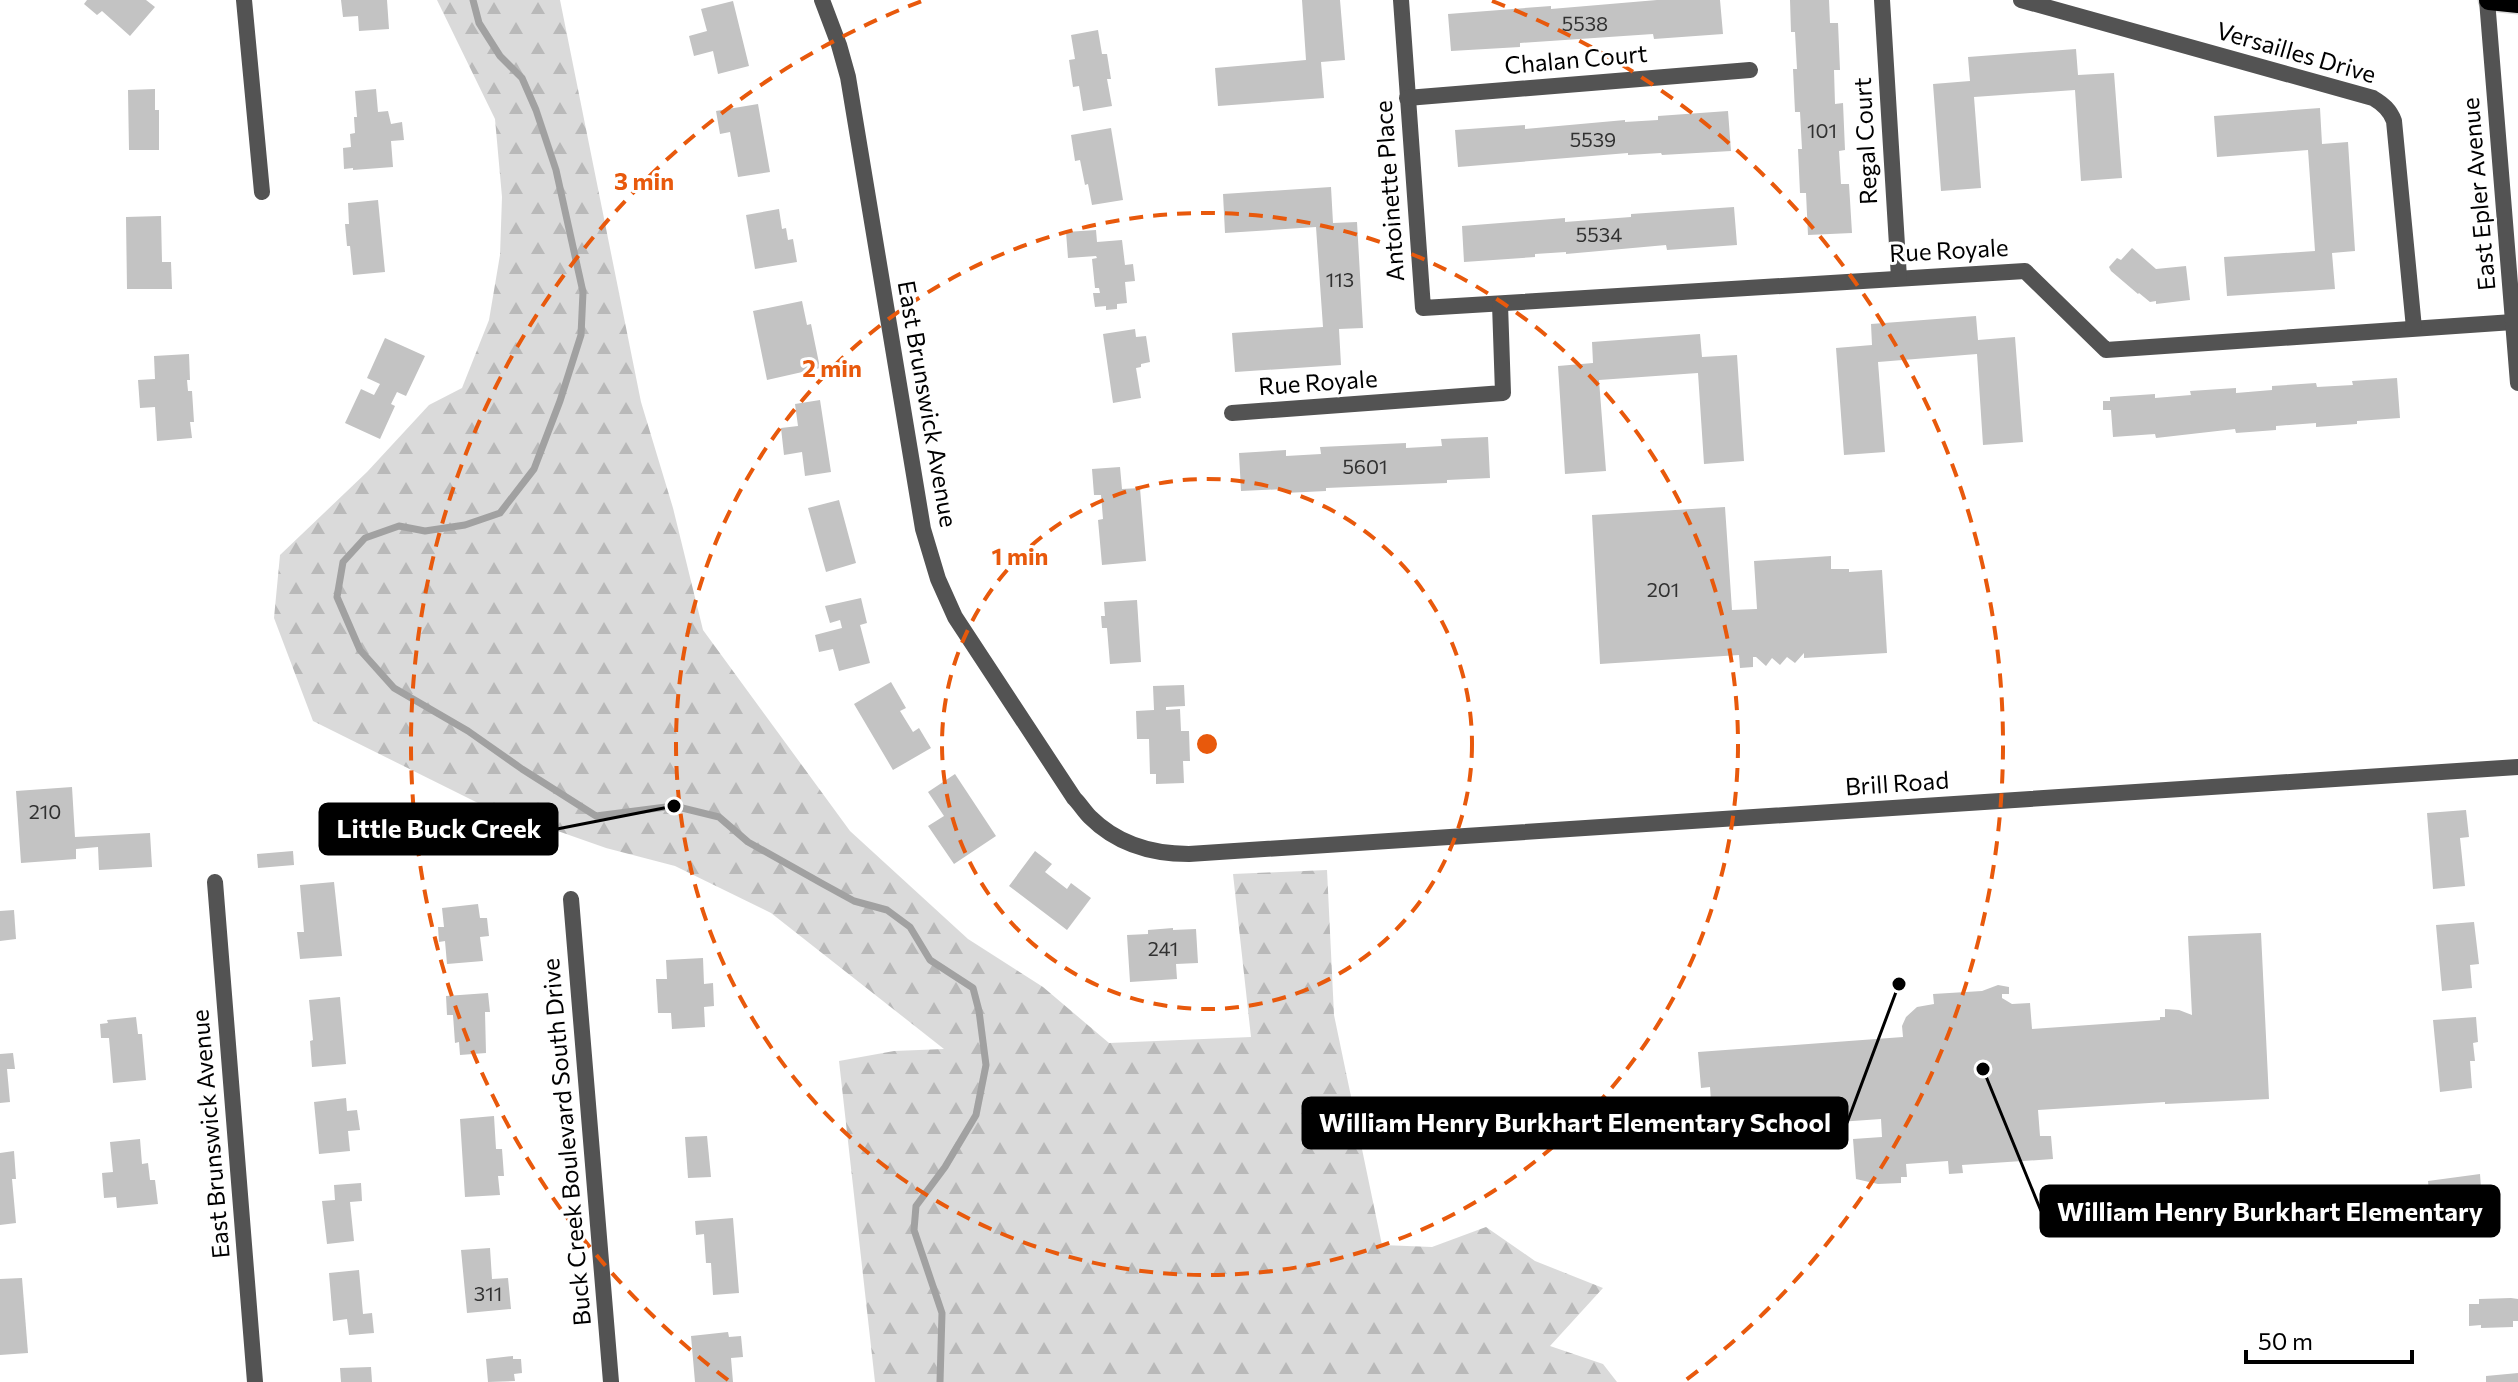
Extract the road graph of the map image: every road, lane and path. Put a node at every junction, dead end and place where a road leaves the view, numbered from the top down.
1 (244, 0) edge
2 (822, 0) edge
3 (1401, 0) edge
4 (1882, 0) edge
5 (2021, 0) edge
6 (2488, 0) edge
7 (2518, 3) edge
8 (1750, 70) dead end
9 (1407, 98) junction
10 (262, 192) dead end
11 (1899, 278) junction
12 (1500, 304) junction
13 (2513, 322) junction
14 (2414, 328) junction
15 (2518, 383) edge
16 (1232, 413) dead end
17 (2518, 767) edge
18 (1280, 848) joint
19 (215, 882) dead end
20 (571, 899) dead end
21 (255, 1382) edge
22 (611, 1382) edge

1 - 10 street
2 - 18 street, East Brunswick Avenue
3 - 9 street, Antoinette Place
4 - 11 street, Regal Court
5 - 14 street, Versailles Drive
6 - 7 main road
6 - 13 street, East Epler Avenue
8 - 9 street, Chalan Court
9 - 12 street, Antoinette Place
11 - 12 street, Rue Royale
11 - 14 street, Rue Royale
12 - 16 street, Rue Royale
13 - 14 street, Rue Royale
13 - 15 street, East Epler Avenue
17 - 18 street, Brill Road
19 - 21 street, East Brunswick Avenue
20 - 22 street, Buck Creek Boulevard South Drive

